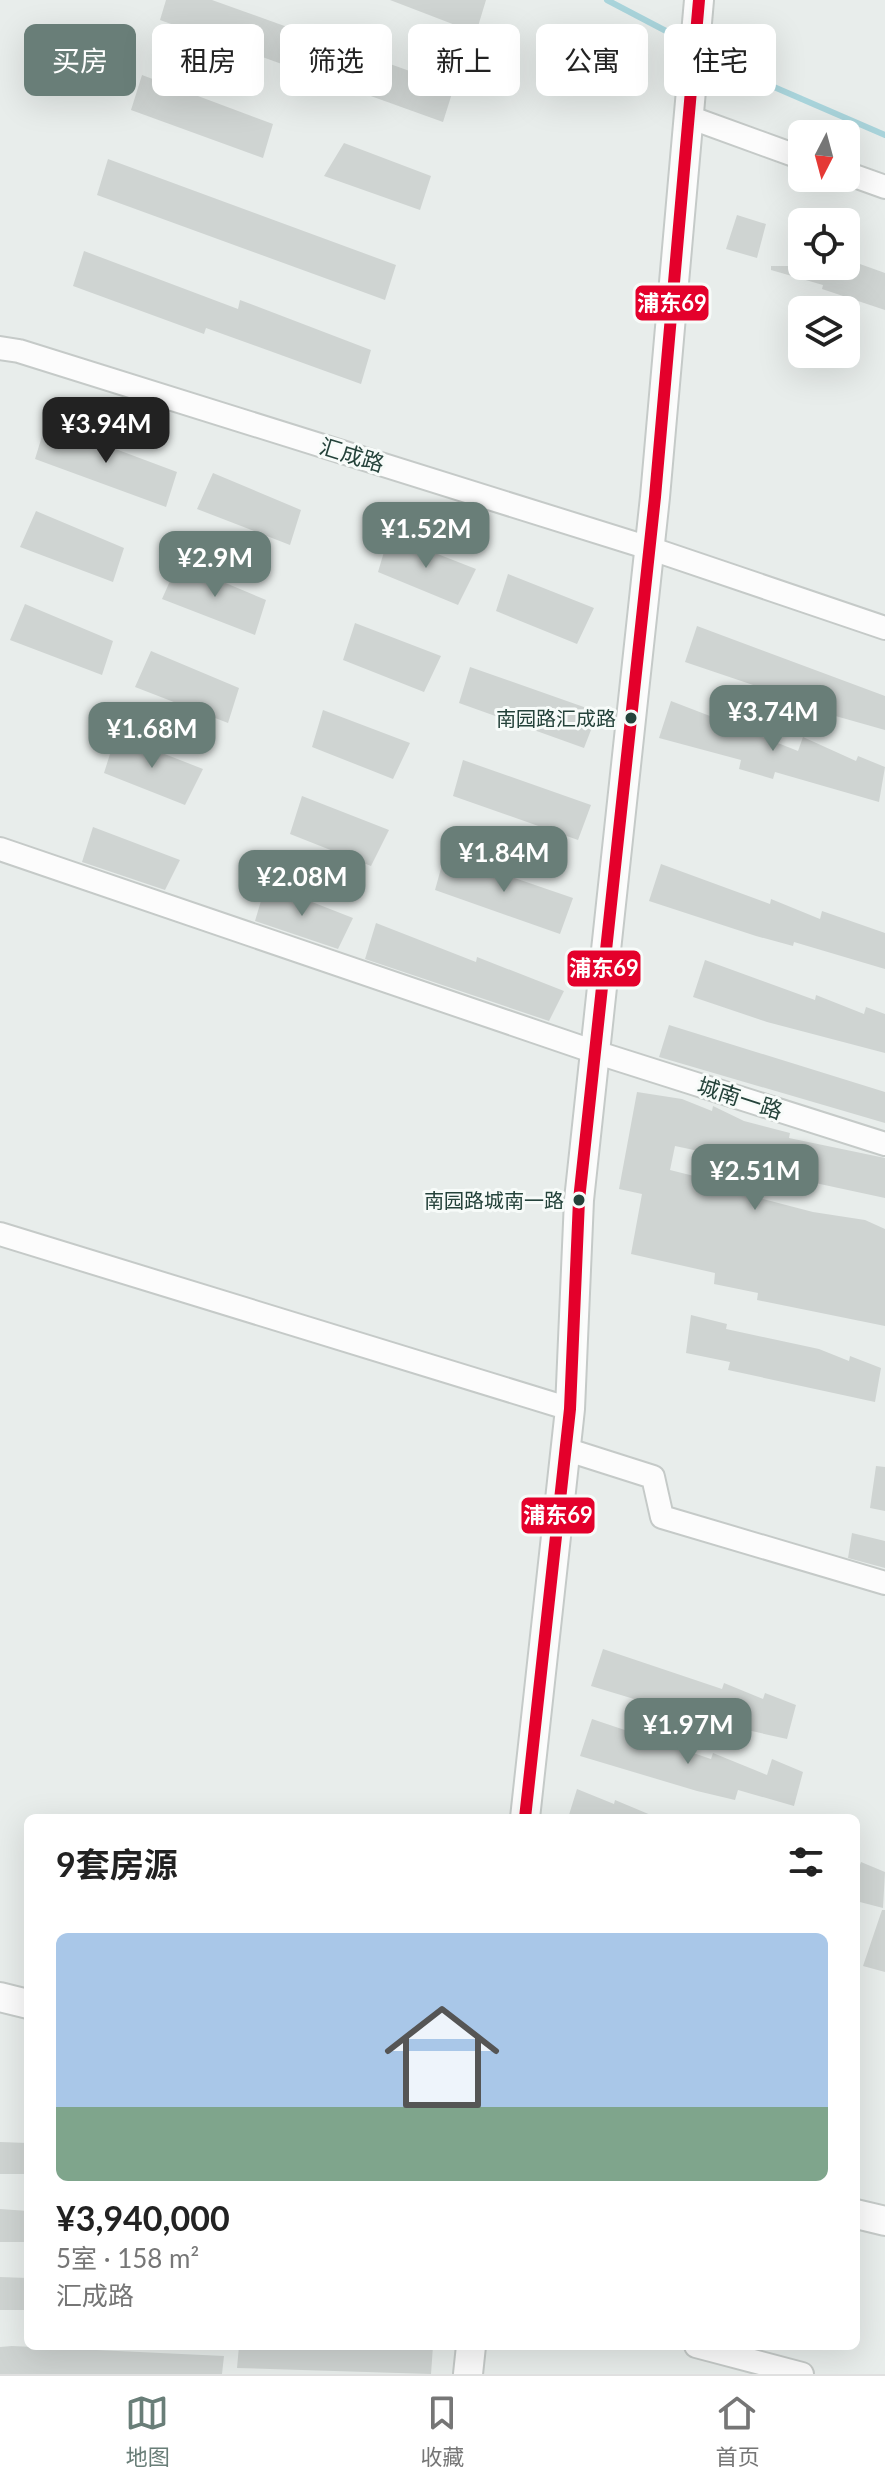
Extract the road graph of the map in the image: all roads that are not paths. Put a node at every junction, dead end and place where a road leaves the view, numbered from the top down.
1 (698, 9) edge
2 (689, 108) junction
3 (788, 152) edge
4 (860, 178) edge
5 (885, 187) edge
6 (0, 348) edge
7 (649, 548) junction
8 (885, 628) edge
9 (0, 849) edge
10 (595, 1052) junction
11 (885, 1144) edge
12 (0, 1234) edge
13 (570, 1409) junction
14 (565, 1449) junction
15 (885, 1583) edge
16 (525, 1814) edge
17 (0, 1997) edge
18 (24, 2003) edge
19 (860, 2215) edge
20 (885, 2221) edge
21 (471, 2350) edge
22 (711, 2350) edge
23 (468, 2374) edge
24 (802, 2374) edge

1 - 2 street
2 - 3 street
2 - 7 street
4 - 5 street
6 - 7 street, 汇成路
7 - 8 street, 汇成路
7 - 10 street
9 - 10 street, 城南一路
10 - 11 street, 城南一路
10 - 13 street
12 - 13 street
13 - 14 street
14 - 15 street
14 - 16 street
17 - 18 street
19 - 20 street
21 - 23 street
22 - 24 street

